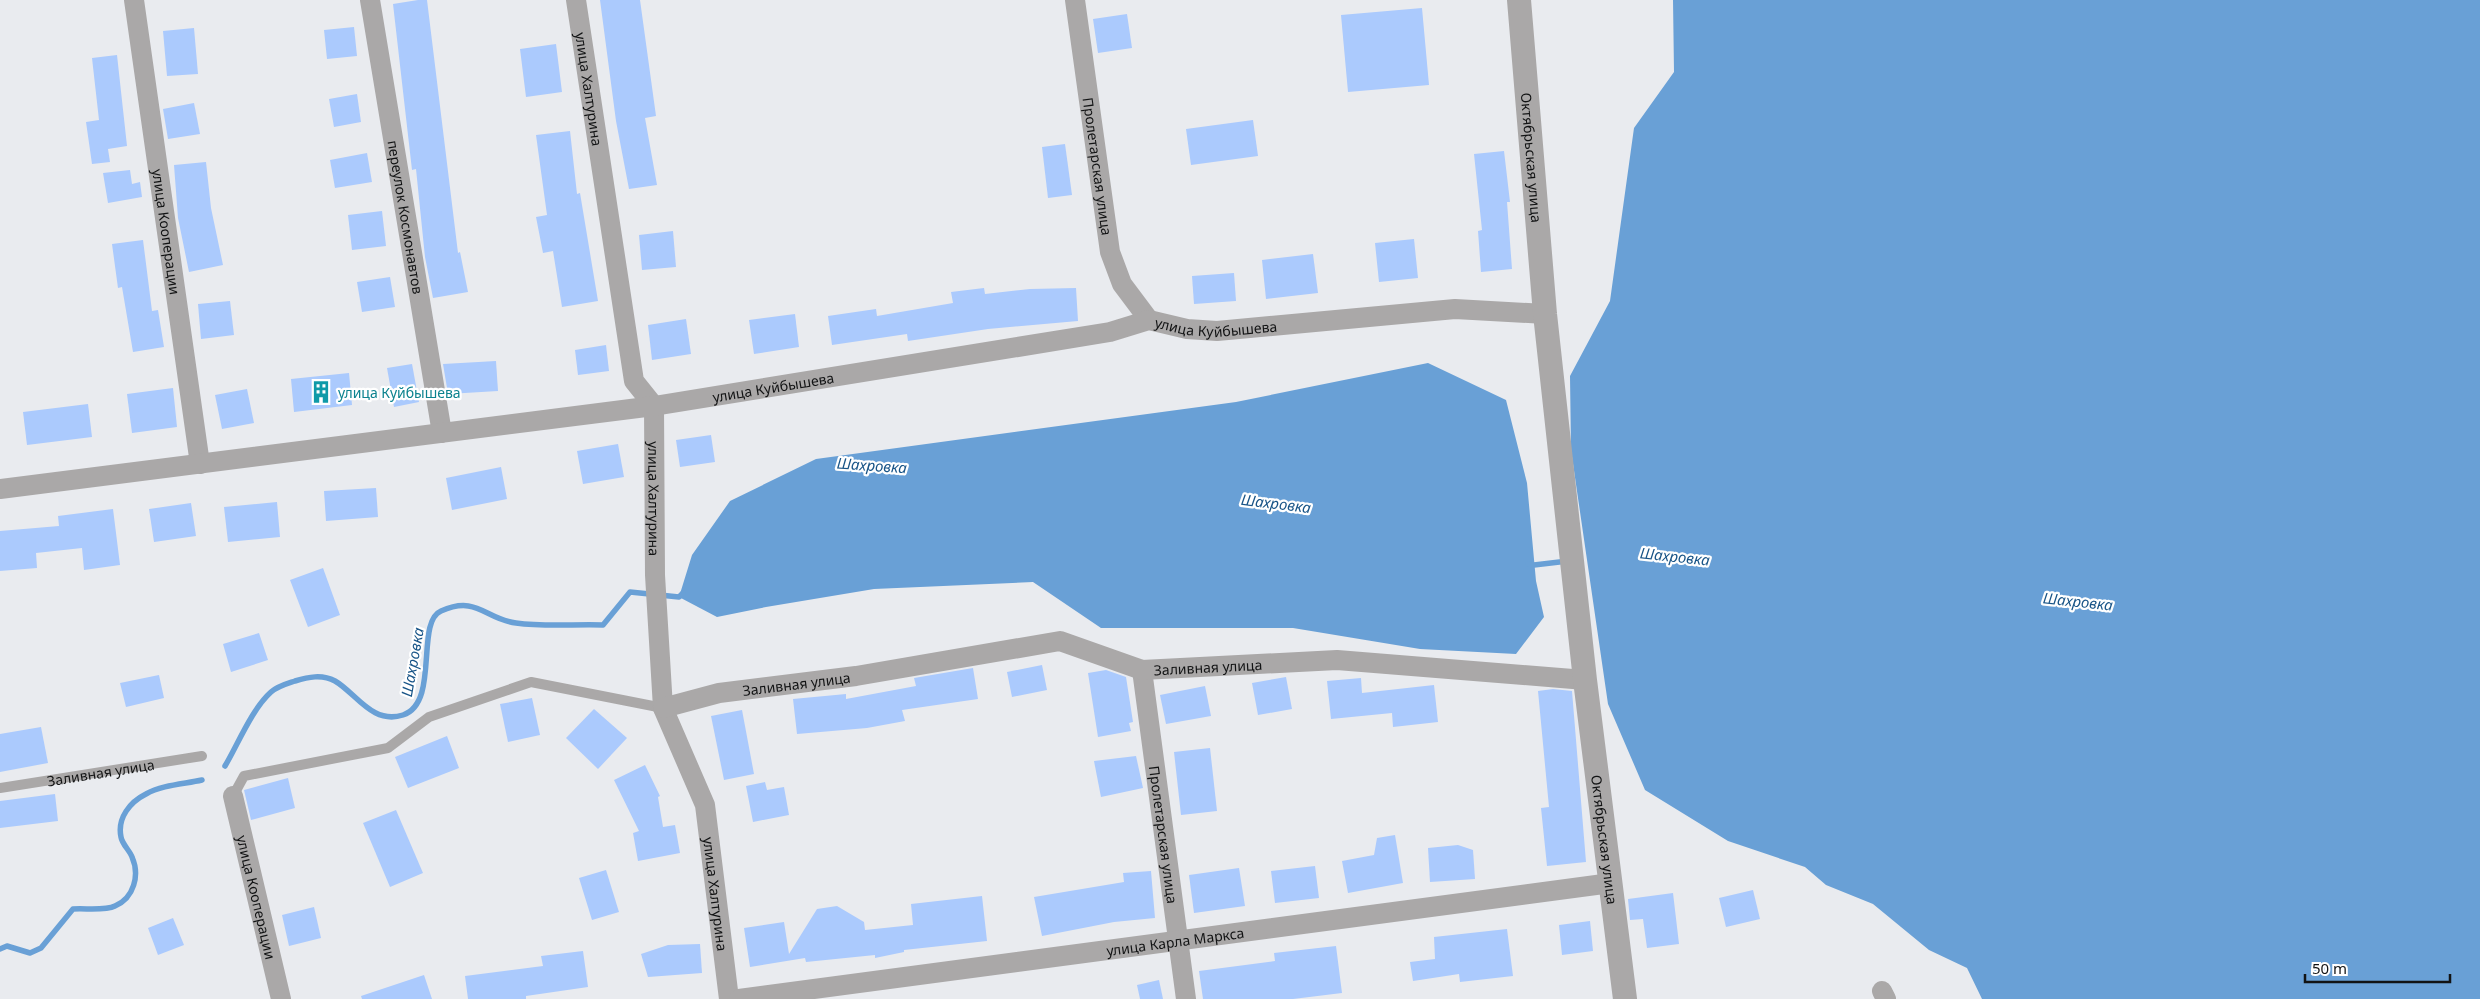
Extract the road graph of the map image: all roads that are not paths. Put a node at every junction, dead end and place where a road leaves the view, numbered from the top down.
1 (134, 0) edge
2 (370, 0) edge
3 (576, 0) edge
4 (1075, 0) edge
5 (1519, 0) edge
6 (1545, 314) junction
7 (1149, 320) junction
8 (654, 406) junction
9 (442, 433) junction
10 (200, 464) junction
11 (0, 489) edge
12 (1142, 670) junction
13 (1585, 680) junction
14 (663, 708) junction
15 (202, 756) dead end
16 (0, 788) edge
17 (233, 796) joint
18 (1611, 882) junction
19 (1178, 940) junction
20 (281, 999) edge
21 (729, 999) edge
22 (739, 999) edge
23 (1186, 999) edge
24 (1625, 999) edge

1 - 10 street, улица Кооперации
2 - 9 street, переулок Космонавтов
3 - 8 street, улица Халтурина
4 - 7 street, Пролетарская улица
5 - 6 street, Октябрьская улица
6 - 7 street, улица Куйбышева
6 - 13 street, Октябрьская улица
7 - 8 street, улица Куйбышева
8 - 9 street, улица Куйбышева
8 - 14 street, улица Халтурина
9 - 10 street, улица Куйбышева
10 - 11 street, улица Куйбышева
12 - 13 street, Заливная улица
12 - 14 street, Заливная улица
12 - 19 street, Пролетарская улица
13 - 18 street, Октябрьская улица
14 - 17 lane
14 - 21 street, улица Халтурина
15 - 16 lane, Заливная улица
17 - 20 street, улица Кооперации
18 - 19 street, улица Карла Маркса
18 - 24 street, Октябрьская улица
19 - 22 street, улица Карла Маркса
19 - 23 street, Пролетарская улица

